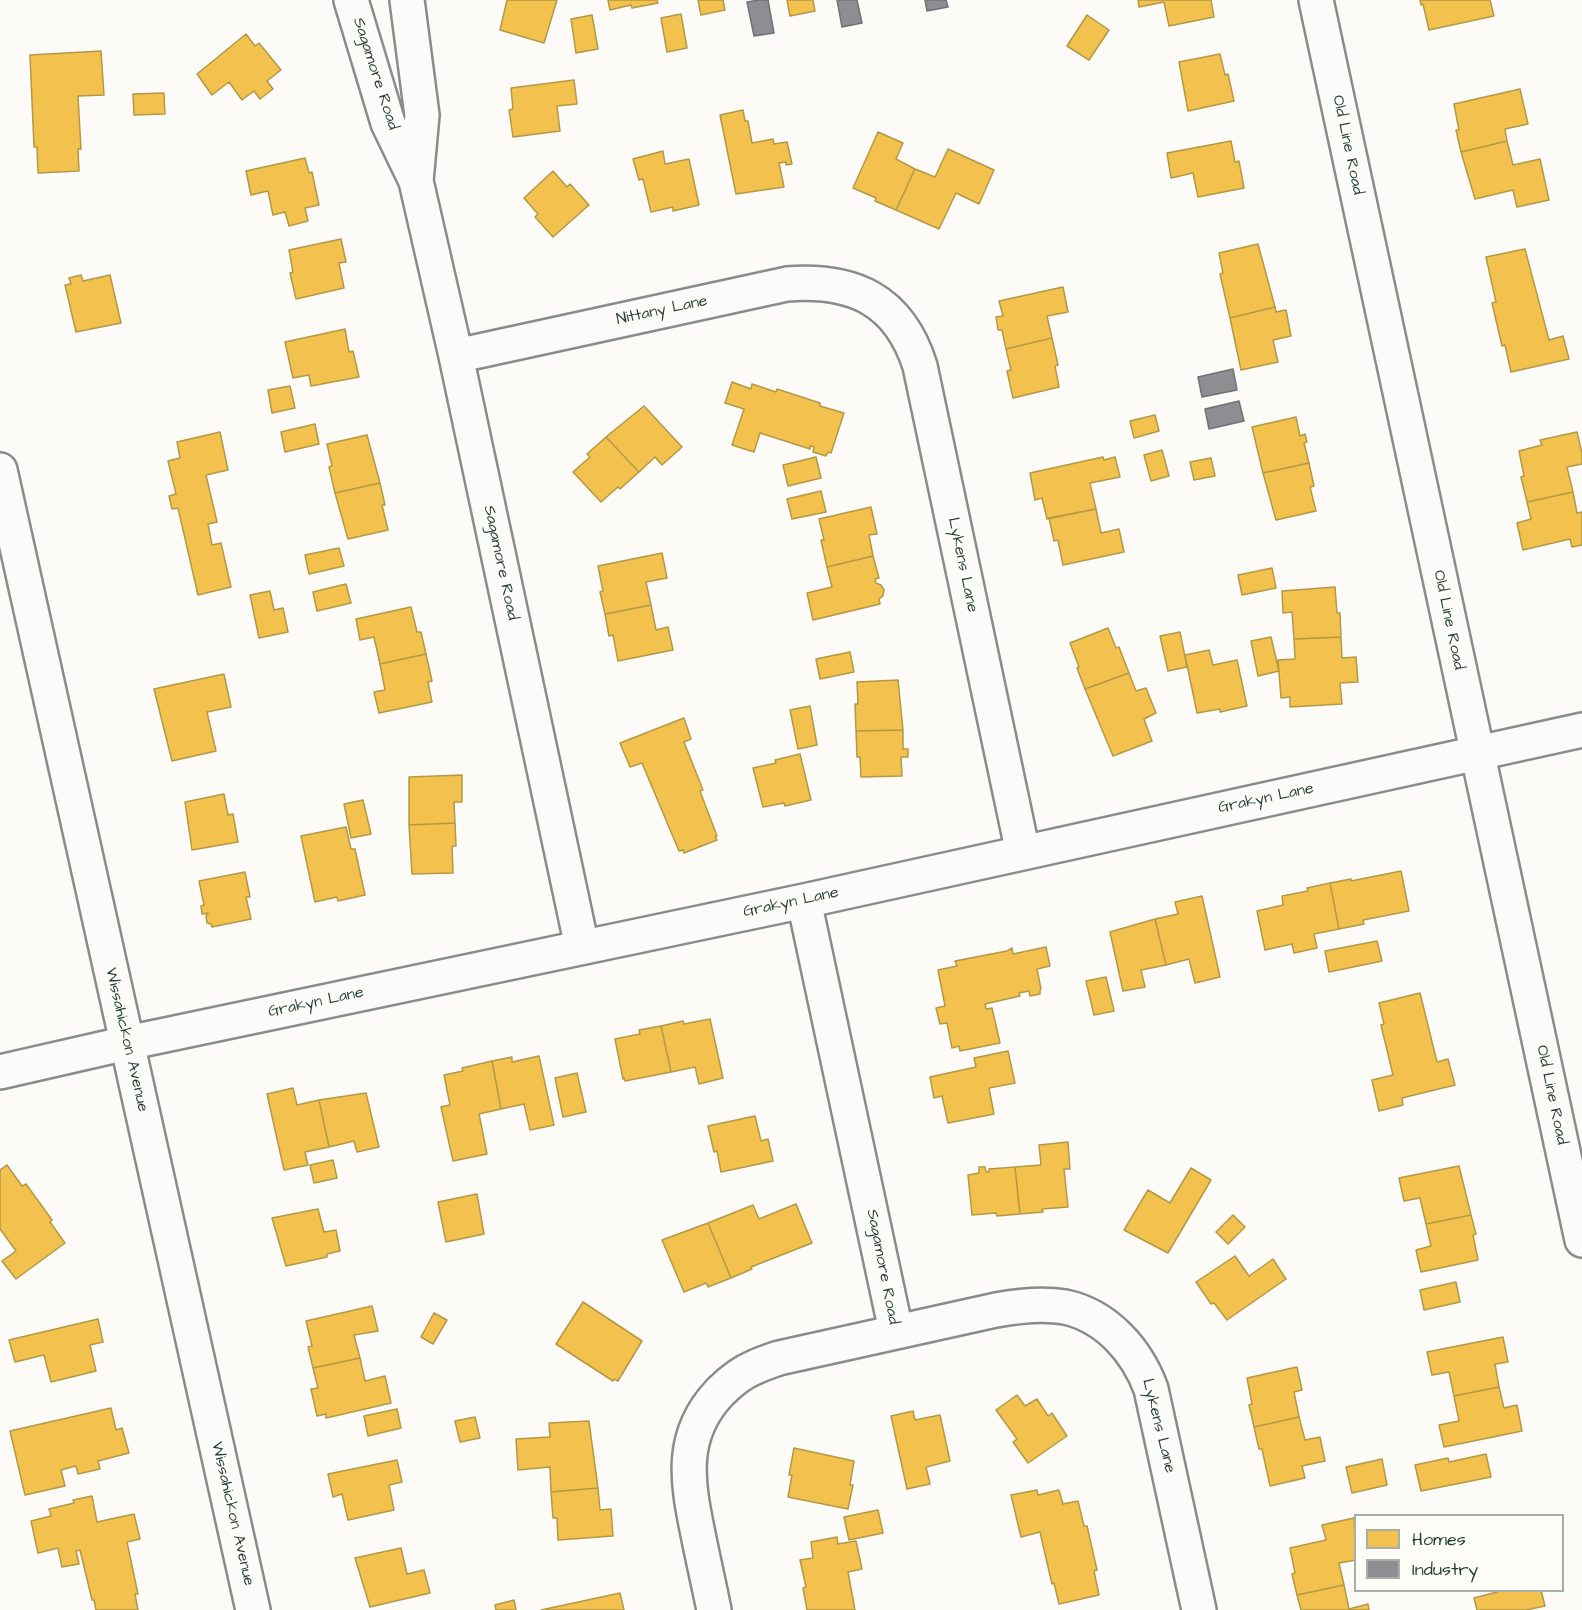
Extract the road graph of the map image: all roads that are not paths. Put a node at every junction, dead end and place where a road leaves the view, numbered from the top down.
1 (351, 0) edge
2 (407, 0) edge
3 (1316, 0) edge
4 (416, 181) junction
5 (868, 297) joint
6 (456, 356) junction
7 (0, 470) edge
8 (1582, 730) edge
9 (1477, 753) junction
10 (1023, 853) junction
11 (804, 901) junction
12 (582, 946) junction
13 (127, 1043) junction
14 (0, 1072) edge
15 (1582, 1240) edge
16 (896, 1331) junction
17 (253, 1610) edge
18 (714, 1610) edge
19 (1198, 1610) edge

1 - 4 street, Sagamore Road
2 - 4 street, Sagamore Road
3 - 9 street, Old Line Road
4 - 6 street, Sagamore Road
5 - 6 street, Nittany Lane
5 - 10 street, Lykens Lane
6 - 12 street, Sagamore Road
7 - 13 street, Wissahickon Avenue
8 - 9 street, Grakyn Lane
9 - 10 street, Grakyn Lane
9 - 15 street, Old Line Road
10 - 11 street, Grakyn Lane
11 - 12 street, Grakyn Lane
11 - 16 street, Sagamore Road
12 - 13 street, Grakyn Lane
13 - 14 street, Grakyn Lane
13 - 17 street, Wissahickon Avenue
16 - 18 street, Sagamore Road
16 - 19 street, Lykens Lane

